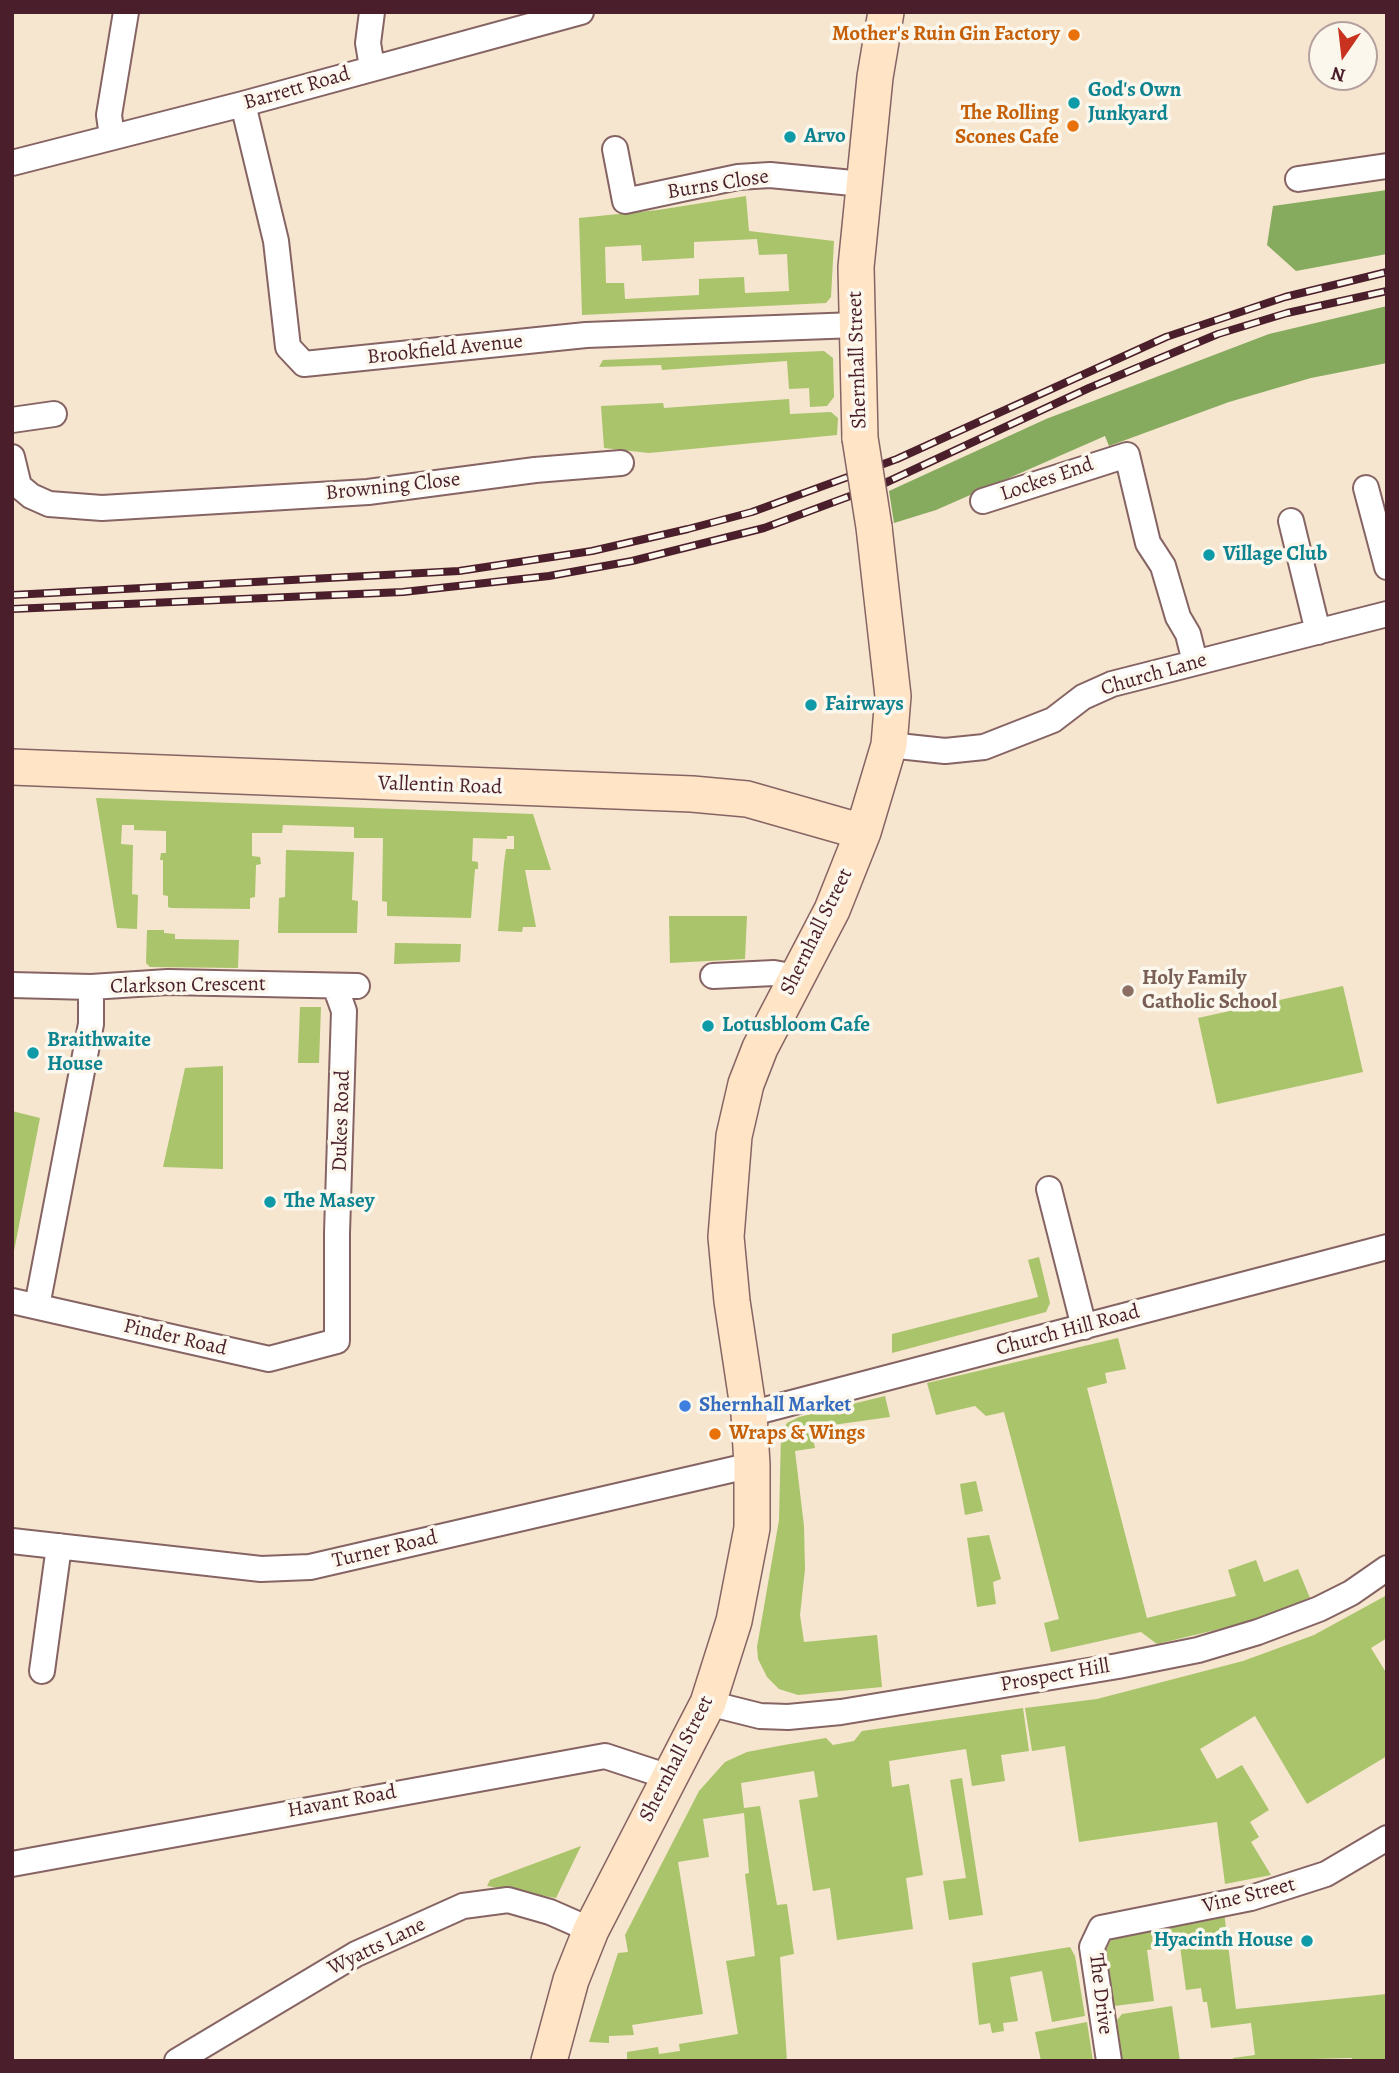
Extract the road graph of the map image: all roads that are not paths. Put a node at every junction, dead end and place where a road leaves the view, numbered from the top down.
1 (126, 12) edge
2 (372, 12) edge
3 (581, 12) edge
4 (886, 12) edge
5 (372, 67) junction
6 (243, 104) junction
7 (112, 137) junction
8 (615, 149) dead end
9 (12, 163) edge
10 (1387, 166) edge
11 (1298, 179) dead end
12 (863, 184) junction
13 (856, 325) junction
14 (54, 414) dead end
15 (12, 420) edge
16 (12, 457) edge
17 (621, 463) dead end
18 (1366, 488) dead end
19 (983, 501) dead end
20 (1291, 521) dead end
21 (1387, 567) edge
22 (1387, 614) edge
23 (1318, 632) junction
24 (1195, 662) junction
25 (889, 745) junction
26 (12, 767) edge
27 (863, 832) junction
28 (713, 976) dead end
29 (796, 977) junction
30 (12, 985) edge
31 (346, 986) joint
32 (91, 988) junction
33 (1049, 1189) dead end
34 (1387, 1247) edge
35 (12, 1301) edge
36 (37, 1306) junction
37 (1084, 1326) junction
38 (337, 1342) joint
39 (749, 1414) junction
40 (752, 1465) junction
41 (12, 1541) edge
42 (59, 1546) junction
43 (1387, 1568) edge
44 (43, 1671) dead end
45 (708, 1703) junction
46 (669, 1777) junction
47 (1387, 1838) edge
48 (12, 1864) edge
49 (1101, 1928) joint
50 (591, 1930) junction
51 (177, 2061) edge
52 (549, 2061) edge
53 (1109, 2061) edge

1 - 7 street
2 - 5 street
3 - 5 street, Barrett Road
4 - 12 street, Shernhall Street
5 - 6 street, Barrett Road
6 - 7 street, Barrett Road
6 - 13 street, Brookfield Avenue
7 - 9 street, Barrett Road
8 - 12 street, Burns Close
10 - 11 street
12 - 13 street, Shernhall Street
13 - 25 street, Shernhall Street, bridge
14 - 15 street
16 - 17 street, Browning Close
18 - 21 street
19 - 24 street, Lockes End
20 - 23 street
22 - 23 street, Church Lane
23 - 24 street, Church Lane
24 - 25 street, Church Lane
25 - 27 street, Shernhall Street
26 - 27 street, Vallentin Road
27 - 29 street, Shernhall Street
28 - 29 street
29 - 39 street, Shernhall Street
30 - 32 street
31 - 32 street, Clarkson Crescent
31 - 38 street, Dukes Road
32 - 36 street, Clarkson Crescent
33 - 37 street
34 - 37 street, Church Hill Road
35 - 36 street, Pinder Road
36 - 38 street, Pinder Road
37 - 39 street, Church Hill Road
39 - 40 street, Shernhall Street
40 - 42 street, Turner Road
40 - 45 street, Shernhall Street
41 - 42 street, Turner Road
42 - 44 street
43 - 45 street, Prospect Hill
45 - 46 street, Shernhall Street
46 - 48 street, Havant Road
46 - 50 street, Shernhall Street
47 - 49 street, Vine Street
49 - 53 street, The Drive
50 - 51 street, Wyatts Lane
50 - 52 street, Shernhall Street

